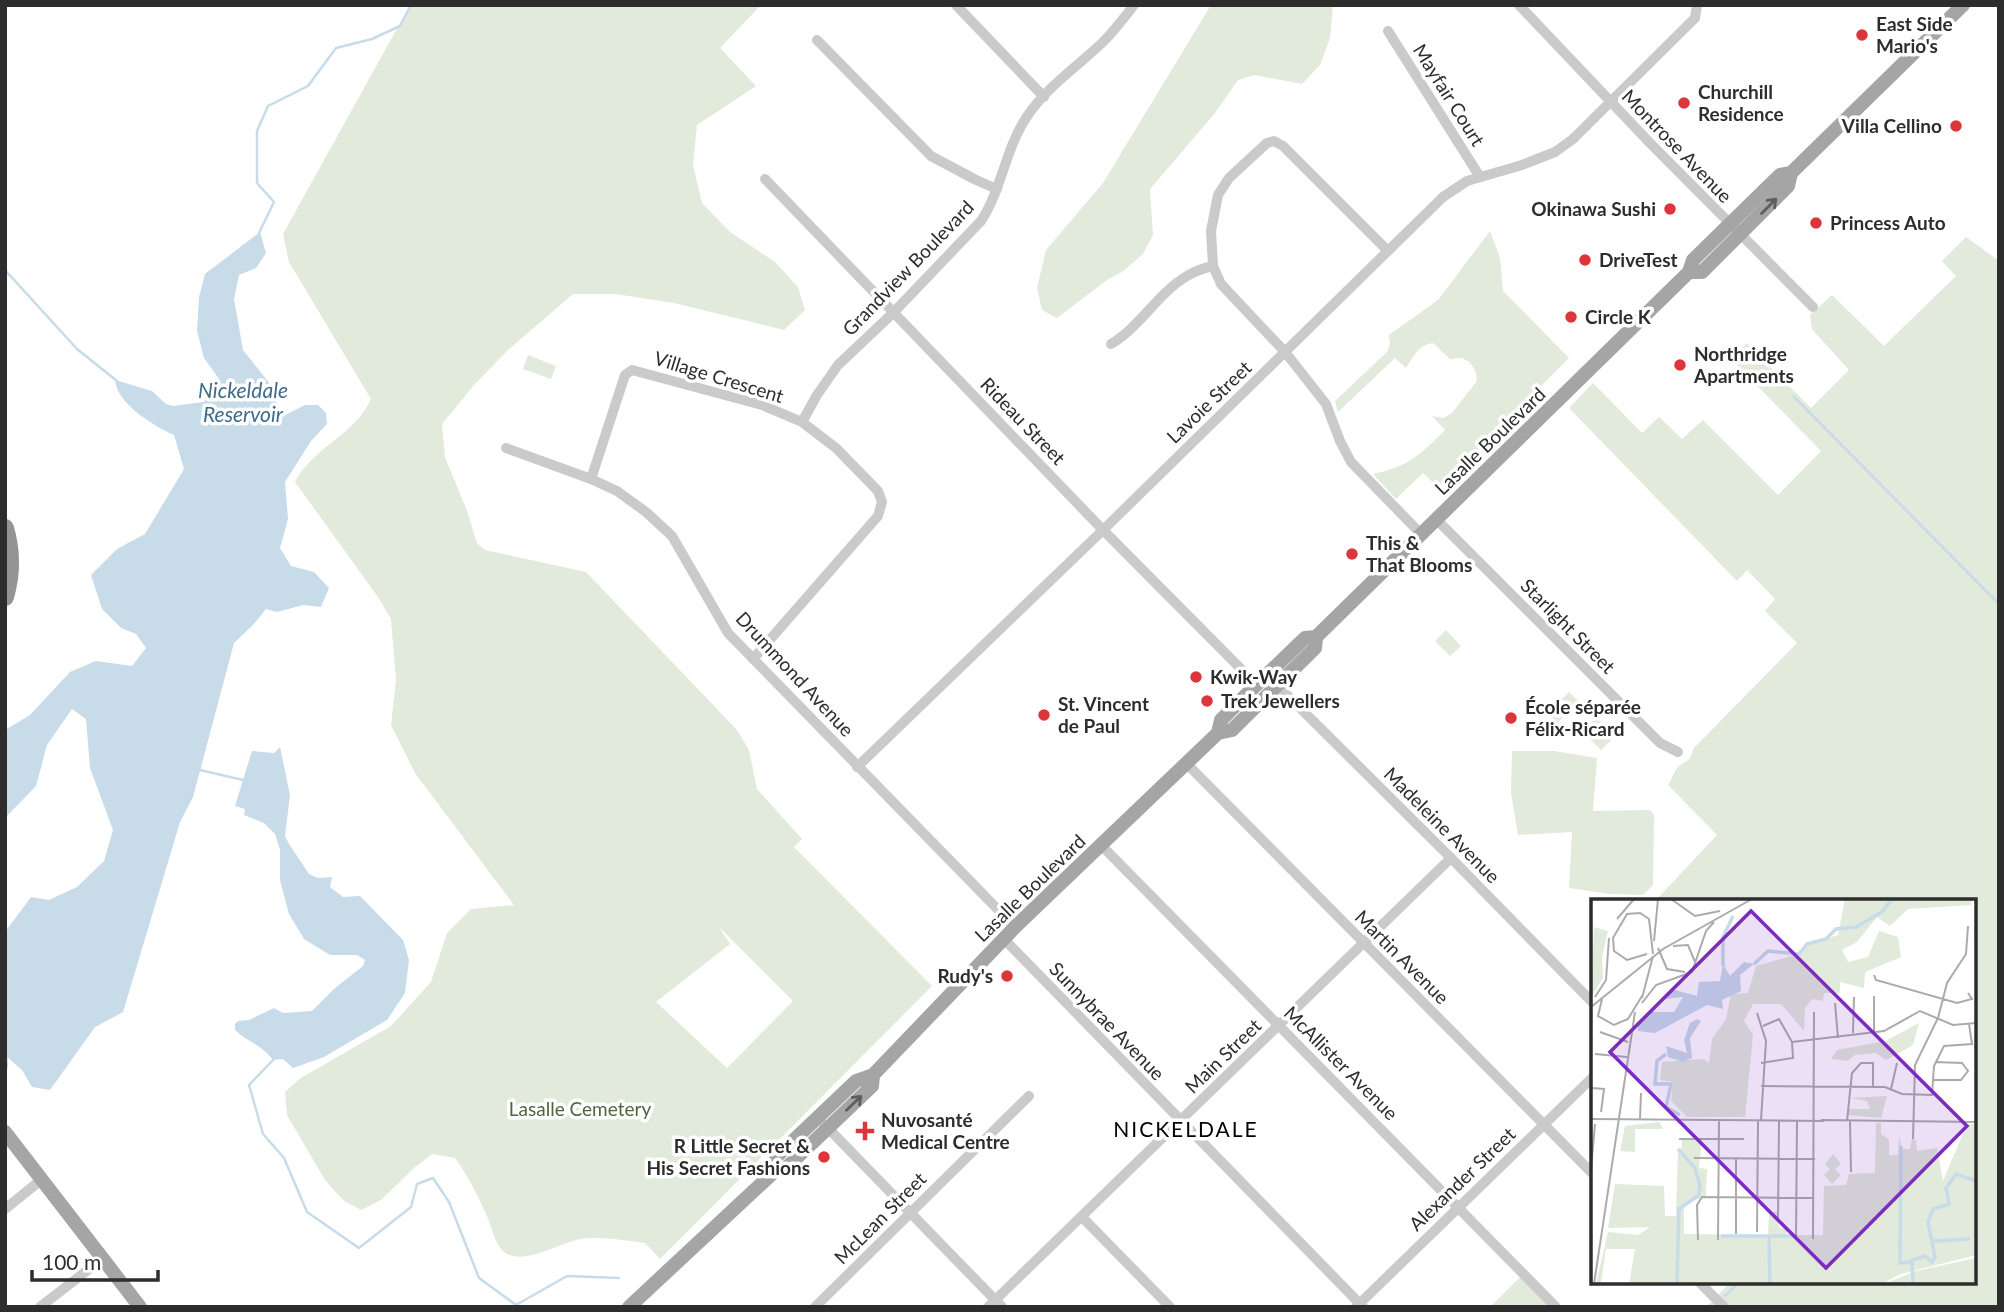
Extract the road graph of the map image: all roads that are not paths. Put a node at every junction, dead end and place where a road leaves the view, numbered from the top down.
1 (956, 5) edge
2 (1134, 5) edge
3 (1519, 5) edge
4 (1698, 5) edge
5 (1963, 5) edge
6 (1388, 31) dead end
7 (817, 40) dead end
8 (1044, 97) junction
9 (1610, 102) junction
10 (1480, 177) junction
11 (765, 179) dead end
12 (997, 189) junction
13 (1735, 230) junction
14 (1388, 251) junction
15 (1213, 266) junction
16 (1813, 307) dead end
17 (893, 313) junction
18 (1111, 344) dead end
19 (1285, 352) junction
20 (802, 422) junction
21 (506, 447) dead end
22 (591, 479) junction
23 (1437, 520) junction
24 (5, 528) edge
25 (1103, 530) junction
26 (1422, 535) junction
27 (5, 597) edge
28 (1316, 637) junction
29 (753, 659) junction
30 (1260, 681) junction
31 (1275, 688) junction
32 (1218, 733) junction
33 (1678, 752) dead end
34 (1186, 764) junction
35 (857, 767) junction
36 (1101, 845) junction
37 (1451, 858) junction
38 (1015, 927) junction
39 (1004, 939) junction
40 (1364, 943) junction
41 (1591, 1001) edge
42 (1279, 1026) junction
43 (1591, 1079) edge
44 (1029, 1096) dead end
45 (1180, 1121) junction
46 (823, 1122) junction
47 (1544, 1125) junction
48 (5, 1132) edge
49 (1591, 1172) edge
50 (41, 1180) junction
51 (1458, 1208) junction
52 (5, 1209) edge
53 (911, 1213) junction
54 (1082, 1217) junction
55 (102, 1259) junction
56 (1701, 1284) edge
57 (995, 1305) edge
58 (1359, 1306) edge
59 (1555, 1306) edge
60 (40, 1307) edge
61 (140, 1307) edge
62 (629, 1307) edge
63 (816, 1307) edge
64 (1170, 1307) edge
65 (1724, 1307) edge

1 - 8 street
2 - 8 street, Grandview Boulevard
3 - 9 street, Montrose Avenue
4 - 9 street, Lavoie Street
5 - 13 main road, Lasalle Boulevard
6 - 10 street, Mayfair Court
7 - 12 street
8 - 12 street, Grandview Boulevard
9 - 10 street, Lavoie Street
9 - 13 street, Montrose Avenue
10 - 14 street, Lavoie Street
11 - 17 street, Rideau Street
12 - 17 street, Grandview Boulevard
13 - 16 street, Montrose Avenue
13 - 23 main road, Lasalle Boulevard
14 - 15 street
14 - 19 street, Lavoie Street
15 - 18 street
15 - 19 street
17 - 20 street, Grandview Boulevard
17 - 25 street, Rideau Street
19 - 25 street, Lavoie Street
19 - 26 street
20 - 22 street, Village Crescent
20 - 29 street, Village Crescent
21 - 22 street, Drummond Avenue
22 - 29 street, Drummond Avenue
23 - 26 main road, Lasalle Boulevard
23 - 33 street, Starlight Street
24 - 27 highway
25 - 30 street, Rideau Street
25 - 35 street, Lavoie Street
26 - 28 main road, Lasalle Boulevard
28 - 30 main road, Lasalle Boulevard
28 - 31 main road, Lasalle Boulevard
29 - 35 street, Drummond Avenue
30 - 31 street, Madeleine Avenue
30 - 32 main road, Lasalle Boulevard
31 - 32 main road, Lasalle Boulevard
31 - 37 street, Madeleine Avenue
32 - 34 main road, Lasalle Boulevard
34 - 36 main road, Lasalle Boulevard
34 - 40 street, Martin Avenue
35 - 38 street, Drummond Avenue
36 - 38 main road, Lasalle Boulevard
36 - 42 street, McAllister Avenue
37 - 40 street, Main Street
37 - 41 street, Madeleine Avenue
38 - 39 main road, Lasalle Boulevard
39 - 45 street, Sunnybrae Avenue
39 - 46 main road, Lasalle Boulevard
40 - 42 street, Main Street
40 - 47 street, Martin Avenue
42 - 45 street, Main Street
42 - 51 street, McAllister Avenue
43 - 47 street, Alexander Street
44 - 53 street, McLean Street
45 - 54 street, Main Street
45 - 58 street, Sunnybrae Avenue
46 - 53 street
46 - 62 main road, Lasalle Boulevard
47 - 49 street, Martin Avenue
47 - 51 street, Alexander Street
48 - 50 main road
50 - 52 street
50 - 55 main road
51 - 58 street, Alexander Street
51 - 59 street, McAllister Avenue
53 - 57 street
53 - 63 street, McLean Street
54 - 57 street, Main Street
54 - 64 street
55 - 60 street
55 - 61 main road
56 - 65 street

